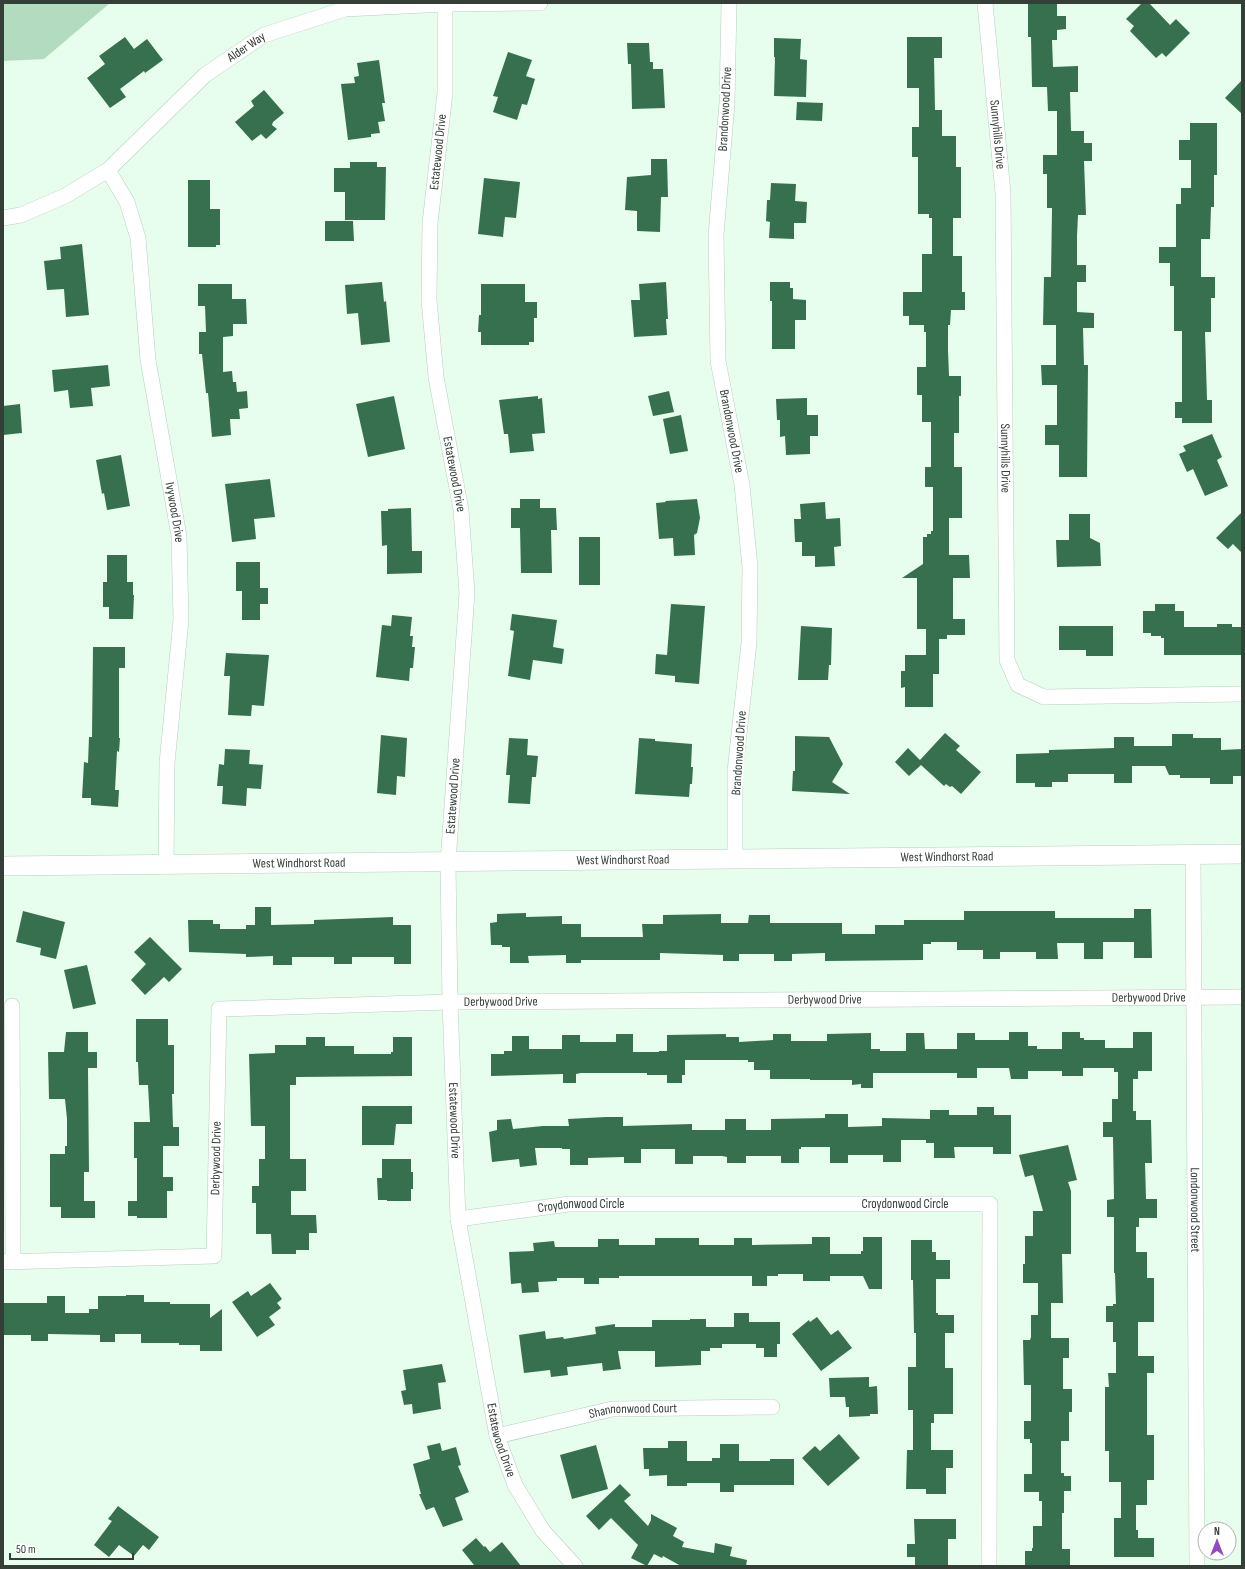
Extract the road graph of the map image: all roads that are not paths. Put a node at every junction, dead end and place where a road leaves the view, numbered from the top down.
1 (445, 3) edge
2 (540, 3) edge
3 (728, 3) edge
4 (985, 3) edge
5 (108, 170) junction
6 (3, 218) edge
7 (1242, 694) edge
8 (1242, 854) edge
9 (1193, 855) junction
10 (735, 859) junction
11 (448, 863) junction
12 (166, 864) junction
13 (3, 866) edge
14 (1242, 997) edge
15 (1194, 998) junction
16 (450, 1002) junction
17 (12, 1006) dead end
18 (458, 1219) junction
19 (8, 1262) edge
20 (772, 1406) dead end
21 (497, 1436) junction
22 (574, 1566) edge
23 (989, 1566) edge
24 (1197, 1566) edge

1 - 2 street, Alder Way
1 - 5 street, Alder Way
1 - 11 street, Estatewood Drive
3 - 10 street, Brandonwood Drive
4 - 7 street, Sunnyhills Drive
5 - 6 street, Alder Way
5 - 12 street, Ivywood Drive
8 - 9 street, West Windhorst Road
9 - 10 street, West Windhorst Road
9 - 15 street, Londonwood Street
10 - 11 street, West Windhorst Road
11 - 12 street, West Windhorst Road
11 - 16 street, Estatewood Drive
12 - 13 street, West Windhorst Road
14 - 15 street, Derbywood Drive
15 - 16 street, Derbywood Drive
15 - 24 street, Londonwood Street
16 - 18 street, Estatewood Drive
16 - 19 street, Derbywood Drive
17 - 19 street
18 - 21 street, Estatewood Drive
18 - 23 street, Croydonwood Circle
20 - 21 street, Shannonwood Court
21 - 22 street, Estatewood Drive

